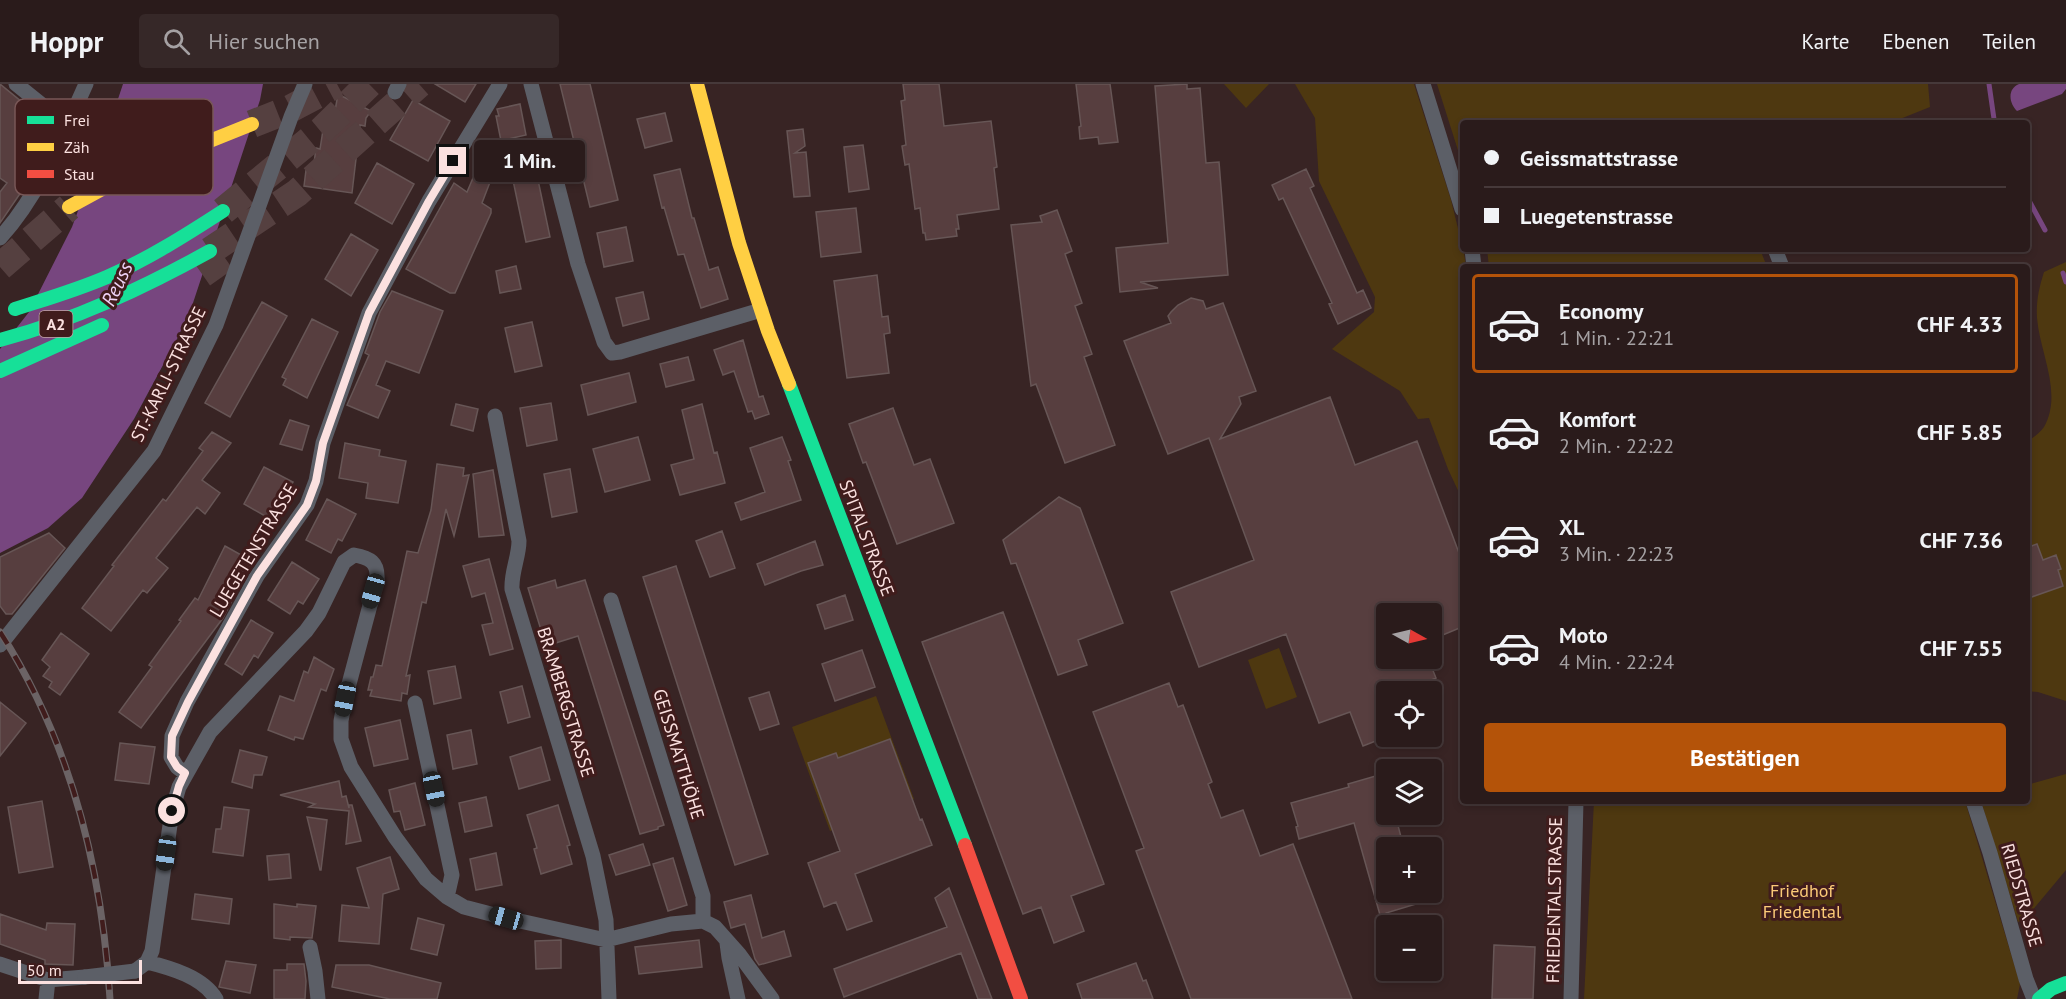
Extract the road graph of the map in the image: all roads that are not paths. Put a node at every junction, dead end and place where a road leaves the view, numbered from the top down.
1 (16, 84) edge
2 (86, 84) edge
3 (305, 84) edge
4 (500, 84) edge
5 (531, 84) edge
6 (697, 84) edge
7 (1423, 84) edge
8 (35, 99) edge
9 (79, 99) edge
10 (252, 124) tunnel mouth
11 (213, 139) edge
12 (33, 195) edge
13 (88, 195) edge
14 (1460, 203) edge
15 (69, 207) tunnel mouth
16 (223, 212) tunnel mouth
17 (0, 238) edge
18 (210, 251) tunnel mouth
19 (15, 309) dead end
20 (761, 310) junction
21 (110, 322) dead end
22 (0, 340) edge
23 (0, 371) edge
24 (495, 416) dead end
25 (611, 600) dead end
26 (0, 645) edge
27 (415, 703) dead end
28 (185, 773) junction
29 (1576, 804) edge
30 (1973, 804) edge
31 (447, 897) junction
32 (703, 921) junction
33 (606, 940) junction
34 (728, 943) junction
35 (310, 948) dead end
36 (0, 964) edge
37 (141, 967) junction
38 (48, 980) junction
39 (2066, 983) edge
40 (609, 994) edge
41 (46, 999) edge
42 (216, 999) edge
43 (318, 999) edge
44 (738, 999) edge
45 (772, 999) edge
46 (1021, 999) edge
47 (1571, 999) edge
48 (2034, 999) edge
49 (2039, 999) edge

1 - 8 street
2 - 9 street
3 - 26 street, ST.-KARLI-STRASSE
4 - 28 street, LUEGETENSTRASSE
5 - 20 street
6 - 20 main road, SPITALSTRASSE
7 - 14 street
10 - 11 main road
12 - 17 street
13 - 15 main road
16 - 19 main road, A2
18 - 22 main road, A2
20 - 46 main road, SPITALSTRASSE
21 - 23 main road
24 - 33 street, BRAMBERGSTRASSE
25 - 32 street, GEISSMATTHÖHE
27 - 31 street
28 - 31 street
28 - 37 street
29 - 47 street, FRIEDENTALSTRASSE
30 - 48 street, RIEDSTRASSE
31 - 33 street
32 - 33 street
32 - 34 street
33 - 40 street, BRAMBERGSTRASSE
34 - 44 street
34 - 45 street
35 - 43 street
36 - 38 street
37 - 38 street, bridge
37 - 42 street
38 - 41 street
39 - 49 main road

